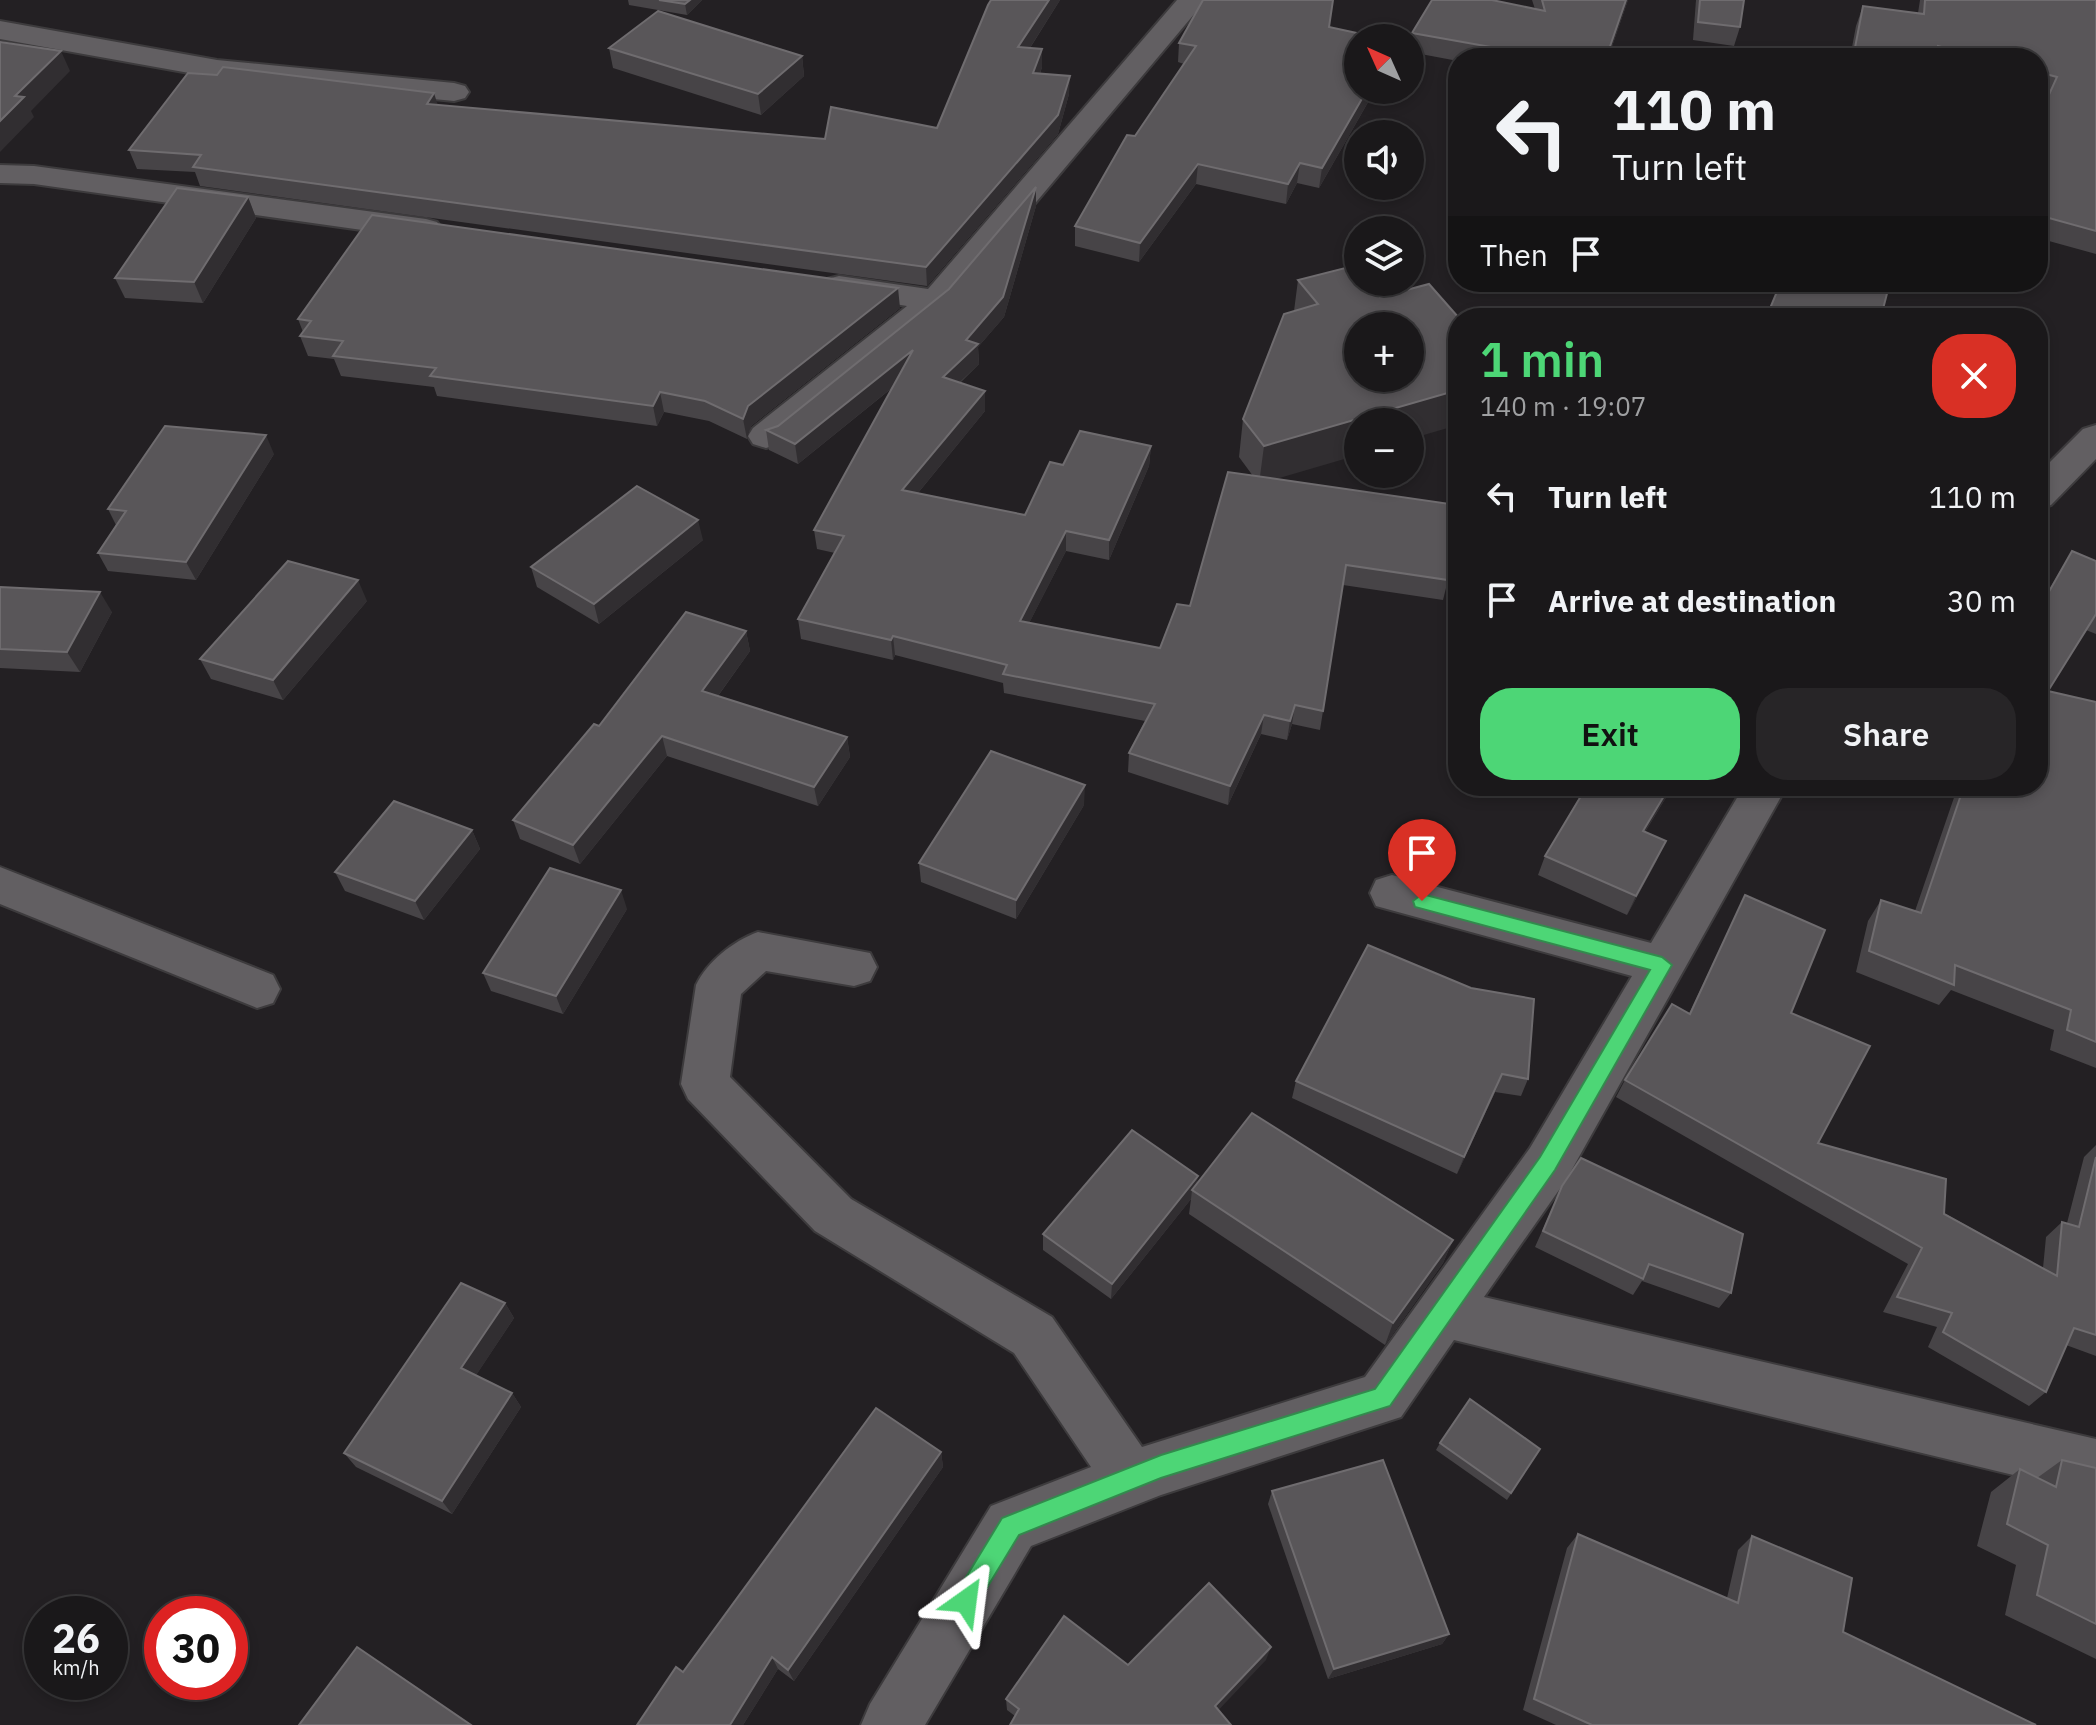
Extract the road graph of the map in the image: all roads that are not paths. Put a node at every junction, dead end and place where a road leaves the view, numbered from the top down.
1 (1192, 0) edge
2 (0, 30) edge
3 (454, 92) dead end
4 (0, 174) edge
5 (450, 232) edge
6 (811, 282) edge
7 (936, 300) junction
8 (766, 436) dead end
9 (2096, 437) edge
10 (2048, 486) edge
11 (1760, 796) edge
12 (0, 885) edge
13 (1392, 893) dead end
14 (1662, 965) junction
15 (854, 967) dead end
16 (257, 989) dead end
17 (1442, 1312) junction
18 (2096, 1467) edge
19 (1131, 1478) junction
20 (891, 1725) edge

1 - 7 street
2 - 3 street
4 - 5 street
6 - 7 street
7 - 8 street
9 - 10 street
11 - 14 street
12 - 16 street
13 - 14 street
14 - 17 street
15 - 19 street
17 - 18 street
17 - 19 street
19 - 20 street

